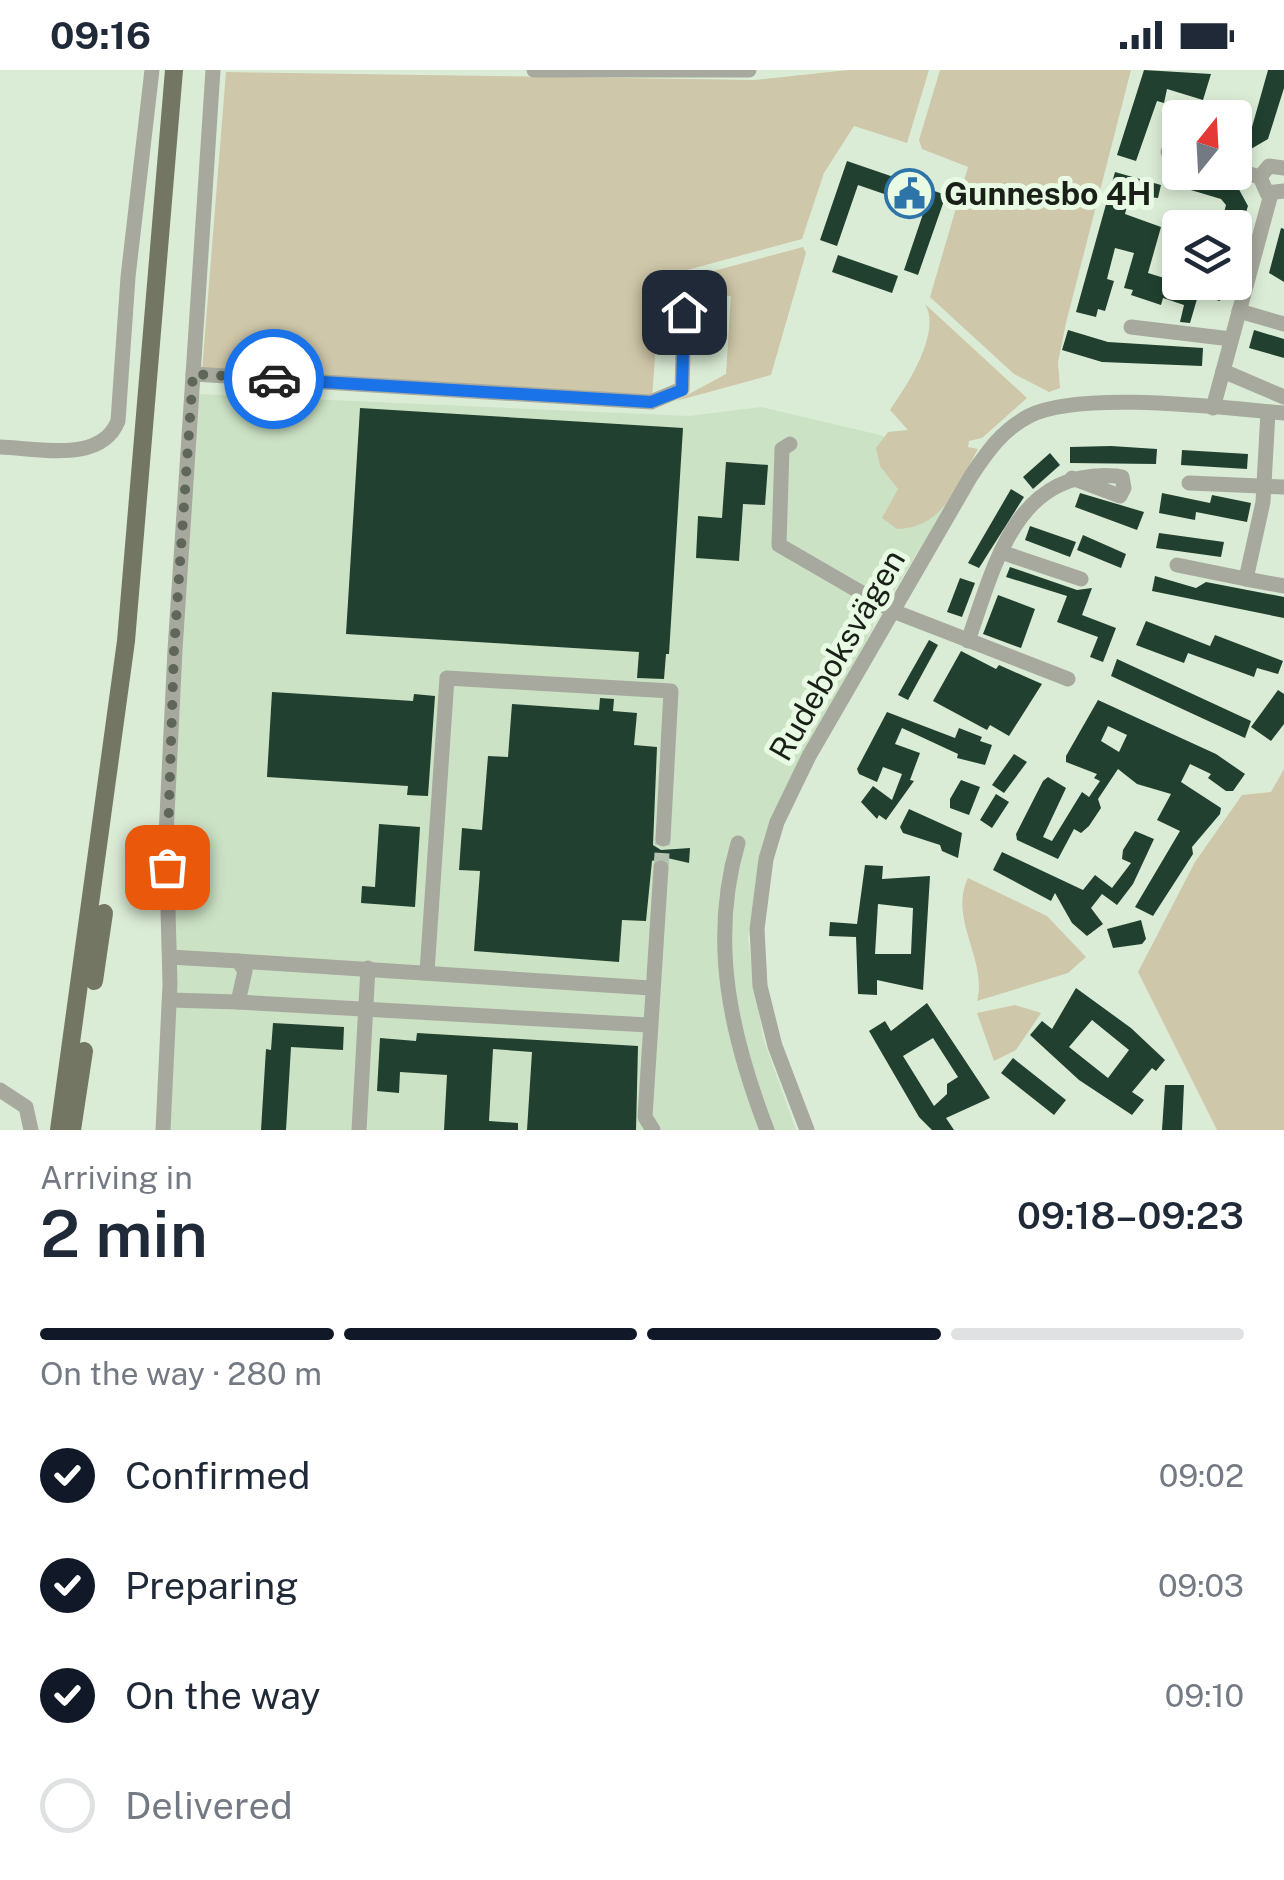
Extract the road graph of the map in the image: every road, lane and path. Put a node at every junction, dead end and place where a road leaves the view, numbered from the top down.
1 (152, 70) edge
2 (174, 70) edge
3 (185, 70) edge
4 (213, 70) edge
5 (534, 70) edge
6 (749, 70) edge
7 (1284, 148) edge
8 (1282, 167) edge
9 (1252, 175) edge
10 (1260, 177) junction
11 (1278, 193) edge
12 (1239, 311) junction
13 (684, 312) dead end
14 (1284, 324) edge
15 (1131, 326) dead end
16 (1231, 340) junction
17 (1223, 371) junction
18 (193, 374) junction
19 (1284, 397) edge
20 (1213, 408) junction
21 (1276, 412) edge
22 (790, 444) dead end
23 (0, 447) edge
24 (1072, 478) dead end
25 (1189, 483) dead end
26 (1265, 486) junction
27 (1284, 487) edge
28 (1002, 552) junction
29 (1178, 565) dead end
30 (1081, 578) dead end
31 (1246, 579) junction
32 (1284, 586) edge
33 (893, 611) junction
34 (968, 641) junction
35 (1068, 679) dead end
36 (663, 840) tunnel mouth
37 (738, 843) dead end
38 (661, 868) tunnel mouth
39 (170, 957) junction
40 (238, 961) junction
41 (368, 968) junction
42 (427, 972) junction
43 (651, 988) junction
44 (170, 1000) junction
45 (238, 1002) junction
46 (366, 1006) junction
47 (648, 1025) junction
48 (0, 1090) edge
49 (31, 1130) edge
50 (59, 1130) edge
51 (72, 1130) edge
52 (163, 1130) edge
53 (359, 1130) edge
54 (653, 1130) edge
55 (767, 1130) edge
56 (807, 1130) edge

1 - 23 street
2 - 50 main road
3 - 51 main road
4 - 18 street
5 - 6 street
7 - 8 street
8 - 10 street
9 - 10 street
10 - 11 street
11 - 12 street
12 - 14 street
12 - 16 street
13 - 18 street
15 - 16 street
16 - 17 street
17 - 19 street
17 - 20 street
18 - 39 street
20 - 21 street, Rudeboksvägen
20 - 33 street, Rudeboksvägen
21 - 26 street, Rudeboksvägen
22 - 33 street
24 - 28 street
25 - 26 street
26 - 27 street
26 - 31 street, Rudeboksvägen
28 - 30 street
28 - 34 street
29 - 31 street
31 - 32 street
33 - 34 street
33 - 56 street, Rudeboksvägen
34 - 35 street
36 - 42 street
37 - 55 street
38 - 43 street
39 - 40 street
39 - 44 street
40 - 41 street
40 - 45 street
41 - 42 street
41 - 46 street
42 - 43 street
43 - 47 street
44 - 45 street
44 - 52 street
45 - 46 street
46 - 47 street
46 - 53 street
47 - 54 street
48 - 49 street

